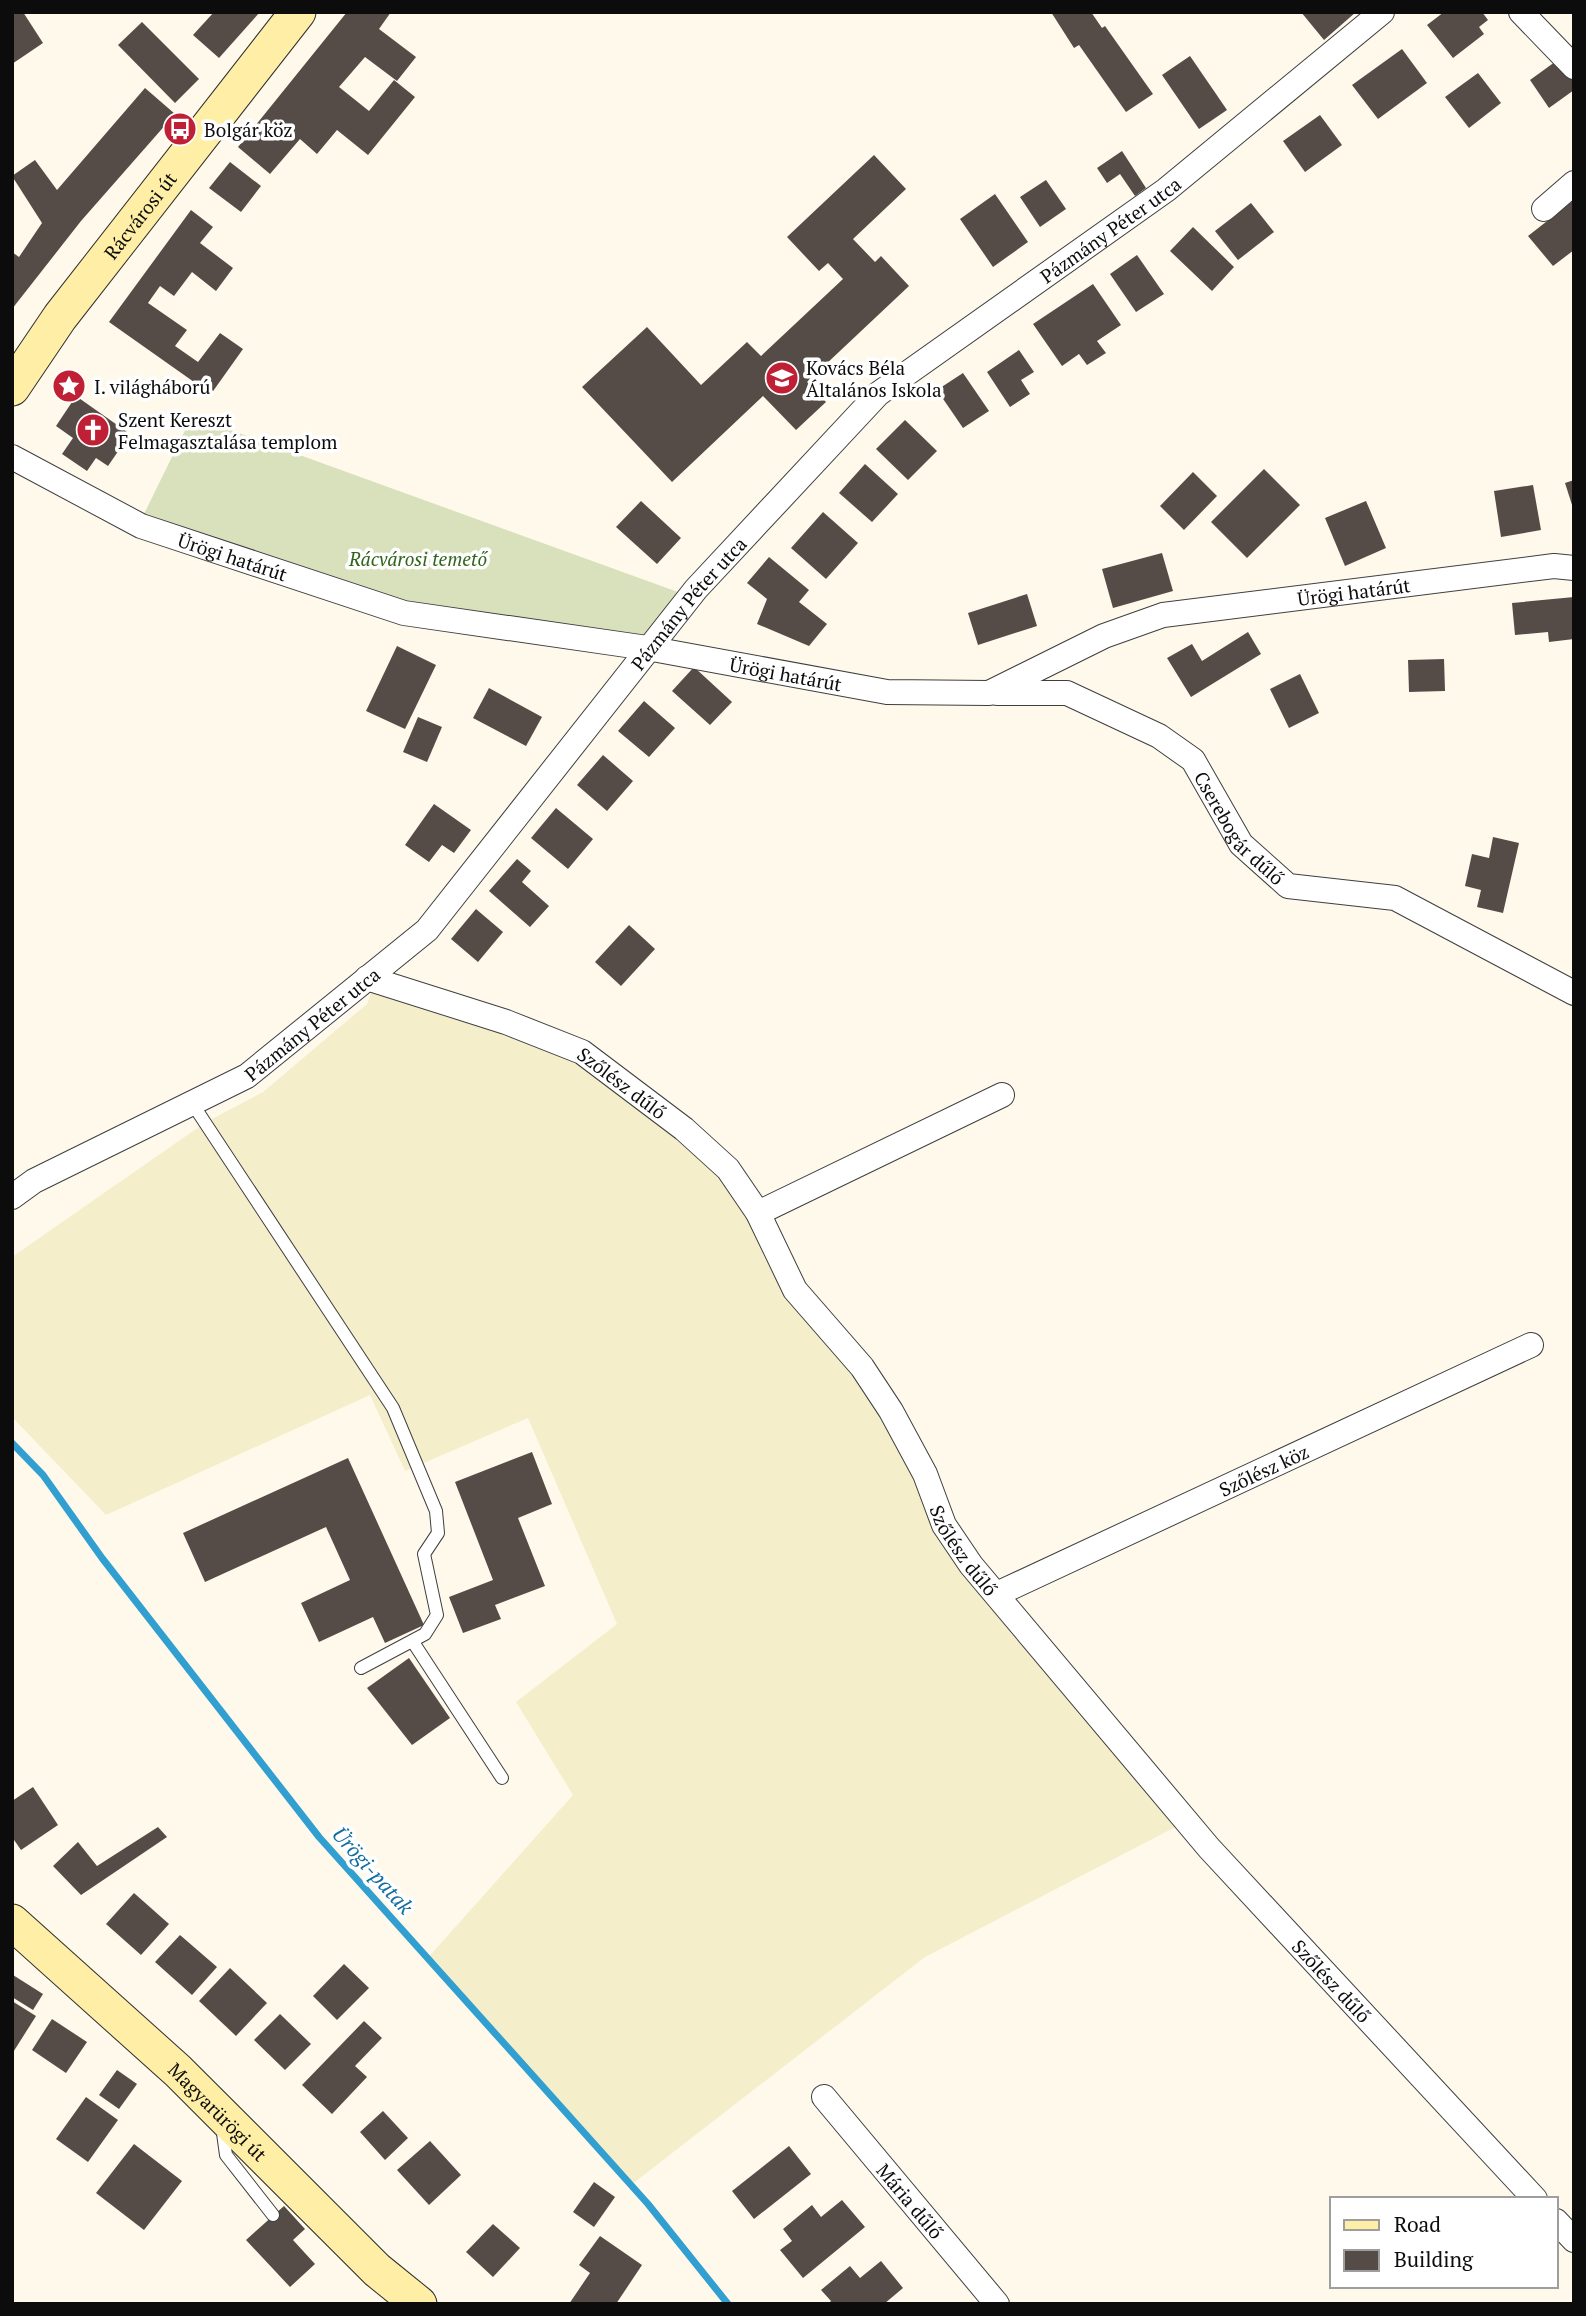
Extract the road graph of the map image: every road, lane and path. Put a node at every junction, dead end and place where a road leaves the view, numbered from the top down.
1 (298, 12) edge
2 (1382, 12) edge
3 (1521, 12) edge
4 (1574, 67) edge
5 (1574, 183) edge
6 (1544, 209) dead end
7 (12, 388) edge
8 (12, 457) edge
9 (1574, 568) edge
10 (647, 648) junction
11 (989, 694) junction
12 (368, 978) junction
13 (1574, 993) edge
14 (1002, 1095) dead end
15 (192, 1103) junction
16 (12, 1197) edge
17 (758, 1213) junction
18 (1531, 1345) dead end
19 (997, 1594) junction
20 (413, 1642) junction
21 (361, 1668) dead end
22 (502, 1778) dead end
23 (12, 1922) edge
24 (824, 2097) dead end
25 (220, 2111) junction
26 (1533, 2197) edge
27 (273, 2215) dead end
28 (1558, 2223) edge
29 (1574, 2240) edge
30 (419, 2304) edge
31 (997, 2304) edge

1 - 7 main road, Rácvárosi út
2 - 10 street, Pázmány Péter utca
3 - 4 street
5 - 6 street
8 - 10 street, Ürögi határút
9 - 11 street, Ürögi határút
10 - 11 street, Ürögi határút
10 - 12 street, Pázmány Péter utca
11 - 13 street, Cserebogár dűlő
12 - 15 street, Pázmány Péter utca
12 - 17 street, Szőlész dűlő
14 - 17 street
15 - 16 street, Pázmány Péter utca
15 - 20 lane
17 - 19 street, Szőlész dűlő
18 - 19 street, Szőlész köz
19 - 26 street, Szőlész dűlő
20 - 21 lane
20 - 22 lane
23 - 25 main road, Magyarürögi út
24 - 31 street, Mária dűlő
25 - 27 lane
25 - 30 main road, Magyarürögi út
28 - 29 street

